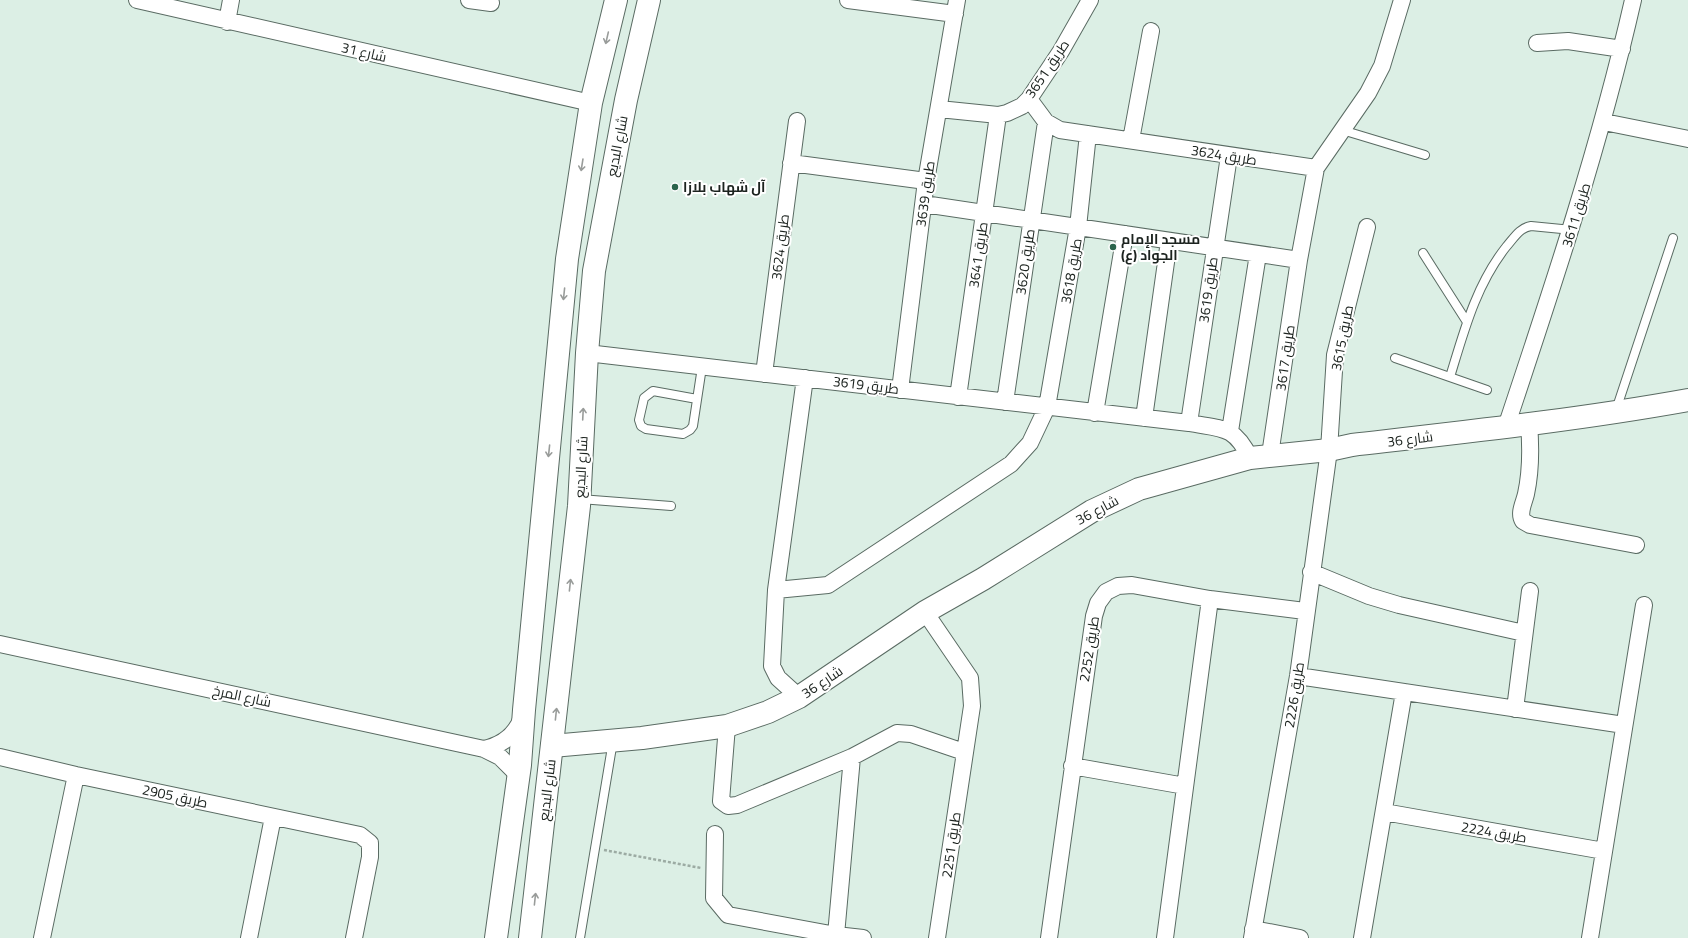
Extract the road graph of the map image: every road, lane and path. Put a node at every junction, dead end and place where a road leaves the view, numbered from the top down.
1 (137, 0) edge
2 (231, 0) edge
3 (470, 0) edge
4 (616, 0) edge
5 (649, 0) edge
6 (848, 0) edge
7 (1090, 0) edge
8 (1402, 0) edge
9 (1633, 0) edge
10 (868, 1) edge
11 (491, 3) dead end
12 (956, 7) edge
13 (227, 22) junction
14 (1151, 31) dead end
15 (1537, 43) dead end
16 (1622, 49) junction
17 (1029, 99) junction
18 (591, 103) junction
19 (939, 109) junction
20 (998, 114) junction
21 (796, 121) dead end
22 (1046, 122) junction
23 (1604, 122) junction
24 (1342, 130) junction
25 (1088, 134) junction
26 (1688, 139) edge
27 (1131, 140) junction
28 (1425, 155) dead end
29 (1228, 156) junction
30 (791, 163) junction
31 (1316, 168) junction
32 (926, 181) junction
33 (924, 204) junction
34 (983, 212) junction
35 (1031, 220) junction
36 (1078, 227) junction
37 (1367, 227) dead end
38 (1572, 230) junction
39 (1125, 234) junction
40 (1673, 238) dead end
41 (1169, 241) junction
42 (1214, 248) junction
43 (1423, 253) dead end
44 (1258, 254) junction
45 (1299, 260) junction
46 (1467, 322) junction
47 (587, 353) junction
48 (1396, 358) dead end
49 (702, 367) junction
50 (764, 374) junction
51 (1450, 377) junction
52 (805, 378) junction
53 (900, 390) junction
54 (1487, 390) dead end
55 (958, 396) junction
56 (697, 399) junction
57 (1688, 400) edge
58 (1005, 402) junction
59 (1047, 407) junction
60 (1095, 412) junction
61 (1615, 413) junction
62 (1144, 418) junction
63 (1189, 423) junction
64 (1529, 424) junction
65 (1506, 427) junction
66 (1230, 431) junction
67 (1329, 450) junction
68 (1260, 457) junction
69 (579, 499) junction
70 (671, 506) dead end
71 (1636, 545) dead end
72 (1311, 572) junction
73 (776, 590) junction
74 (1530, 591) dead end
75 (1210, 599) junction
76 (1644, 604) dead end
77 (1305, 611) junction
78 (925, 612) junction
79 (1524, 633) junction
80 (0, 644) edge
81 (1298, 676) junction
82 (1404, 692) junction
83 (799, 697) junction
84 (1515, 709) junction
85 (524, 710) junction
86 (1624, 725) junction
87 (727, 726) junction
88 (613, 740) junction
89 (552, 746) junction
90 (484, 749) junction
91 (964, 752) junction
92 (0, 757) edge
93 (852, 757) junction
94 (1072, 766) junction
95 (76, 775) junction
96 (518, 776) junction
97 (1185, 786) junction
98 (1384, 812) junction
99 (274, 817) junction
100 (715, 834) dead end
101 (595, 848) junction
102 (1604, 851) junction
103 (714, 870) junction
104 (1252, 933) edge
105 (836, 935) junction
106 (42, 938) edge
107 (250, 938) edge
108 (354, 938) edge
109 (496, 938) edge
110 (530, 938) edge
111 (580, 938) edge
112 (863, 938) edge
113 (937, 938) edge
114 (1049, 938) edge
115 (1166, 938) edge
116 (1300, 938) edge
117 (1362, 938) edge
118 (1590, 938) edge

1 - 13 street, شارع 31
2 - 13 street
3 - 11 street
4 -> 18 main road
5 - 47 main road, شارع البديع
6 - 10 street
7 - 17 street, طريق 3651
8 - 24 street
9 - 16 street, طريق 3611
10 - 12 street
12 - 19 street, طريق 3639
13 - 18 street, شارع 31
14 - 27 street
15 - 16 street
16 - 23 street, طريق 3611
17 - 20 street, طريق 3651
17 - 22 street, طريق 3624
18 -> 85 main road
19 - 20 street, طريق 3651
19 - 32 street, طريق 3639
20 - 34 street, طريق 3641
21 - 30 street, طريق 3624
22 - 25 street, طريق 3624
22 - 35 street, طريق 3620
23 - 26 street
23 - 38 street, طريق 3611
24 - 28 lane
24 - 31 street
25 - 27 street, طريق 3624
25 - 36 street, طريق 3618
27 - 29 street, طريق 3624
29 - 31 street, طريق 3624
29 - 42 street, طريق 3619
30 - 32 street
30 - 50 street, طريق 3624
31 - 45 street, طريق 3617
32 - 33 street, طريق 3639
33 - 34 street
33 - 53 street, طريق 3639
34 - 35 street
34 - 55 street, طريق 3641
35 - 36 street
35 - 58 street, طريق 3620
36 - 39 street
36 - 59 street, طريق 3618
37 - 67 street, طريق 3615
38 - 46 lane
38 - 65 street, طريق 3611
39 - 41 street
39 - 60 street
40 - 61 lane
41 - 42 street
41 - 62 street
42 - 44 street
42 - 63 street, طريق 3619
43 - 46 lane
44 - 45 street
44 - 66 street
45 - 68 street, طريق 3617
46 - 51 lane
47 - 49 street, طريق 3619
69 -> 47 main road, شارع البديع
48 - 51 lane
49 - 50 street, طريق 3619
49 - 56 lane
50 - 52 street, طريق 3619
51 - 54 lane
52 - 53 street, طريق 3619
52 - 73 street
53 - 55 street, طريق 3619
55 - 58 street, طريق 3619
56 - 56 lane
57 - 61 main road, شارع 36
58 - 59 street, طريق 3619
59 - 60 street, طريق 3619
59 - 73 street, طريق 3618
60 - 62 street, طريق 3619
61 - 64 main road, شارع 36
62 - 63 street, طريق 3619
63 - 66 street, طريق 3619
64 - 65 main road, شارع 36
64 - 71 street
65 - 67 main road, شارع 36
66 - 68 street
67 - 68 main road, شارع 36
67 - 72 street, طريق 2226
68 - 78 main road, شارع 36
69 - 70 lane
89 -> 69 main road, شارع البديع
72 - 77 street, طريق 2226
72 - 79 street
73 - 83 street
74 - 79 street
75 - 77 street, طريق 2252
75 - 94 street, طريق 2252
75 - 97 street
76 - 86 street
77 - 81 street, طريق 2226
78 - 83 main road, شارع 36
78 - 91 street, طريق 2251
79 - 84 street
80 - 90 street, شارع المرخ
81 - 82 street
81 - 104 street, طريق 2226
82 - 84 street
82 - 98 street
83 - 87 main road, شارع 36
84 - 86 street
85 - 90 street
85 - 96 main road
86 - 102 street
87 - 88 main road, شارع 36
87 - 93 street
88 - 89 main road, شارع 36
88 - 101 lane
110 -> 89 main road, شارع البديع
90 - 96 street, شارع المرخ
91 - 93 street
91 - 113 street, طريق 2251
92 - 95 street, طريق 2905
93 - 105 street
94 - 97 street
94 - 114 street, طريق 2252
95 - 99 street, طريق 2905
95 - 106 street
96 - 109 main road
97 - 115 street
98 - 102 street, طريق 2224
98 - 117 street
99 - 107 street
99 - 108 street, طريق 2905
100 - 103 street
101 - 103 path
101 - 111 lane
102 - 118 street
103 - 105 street
104 - 116 street
105 - 112 street

